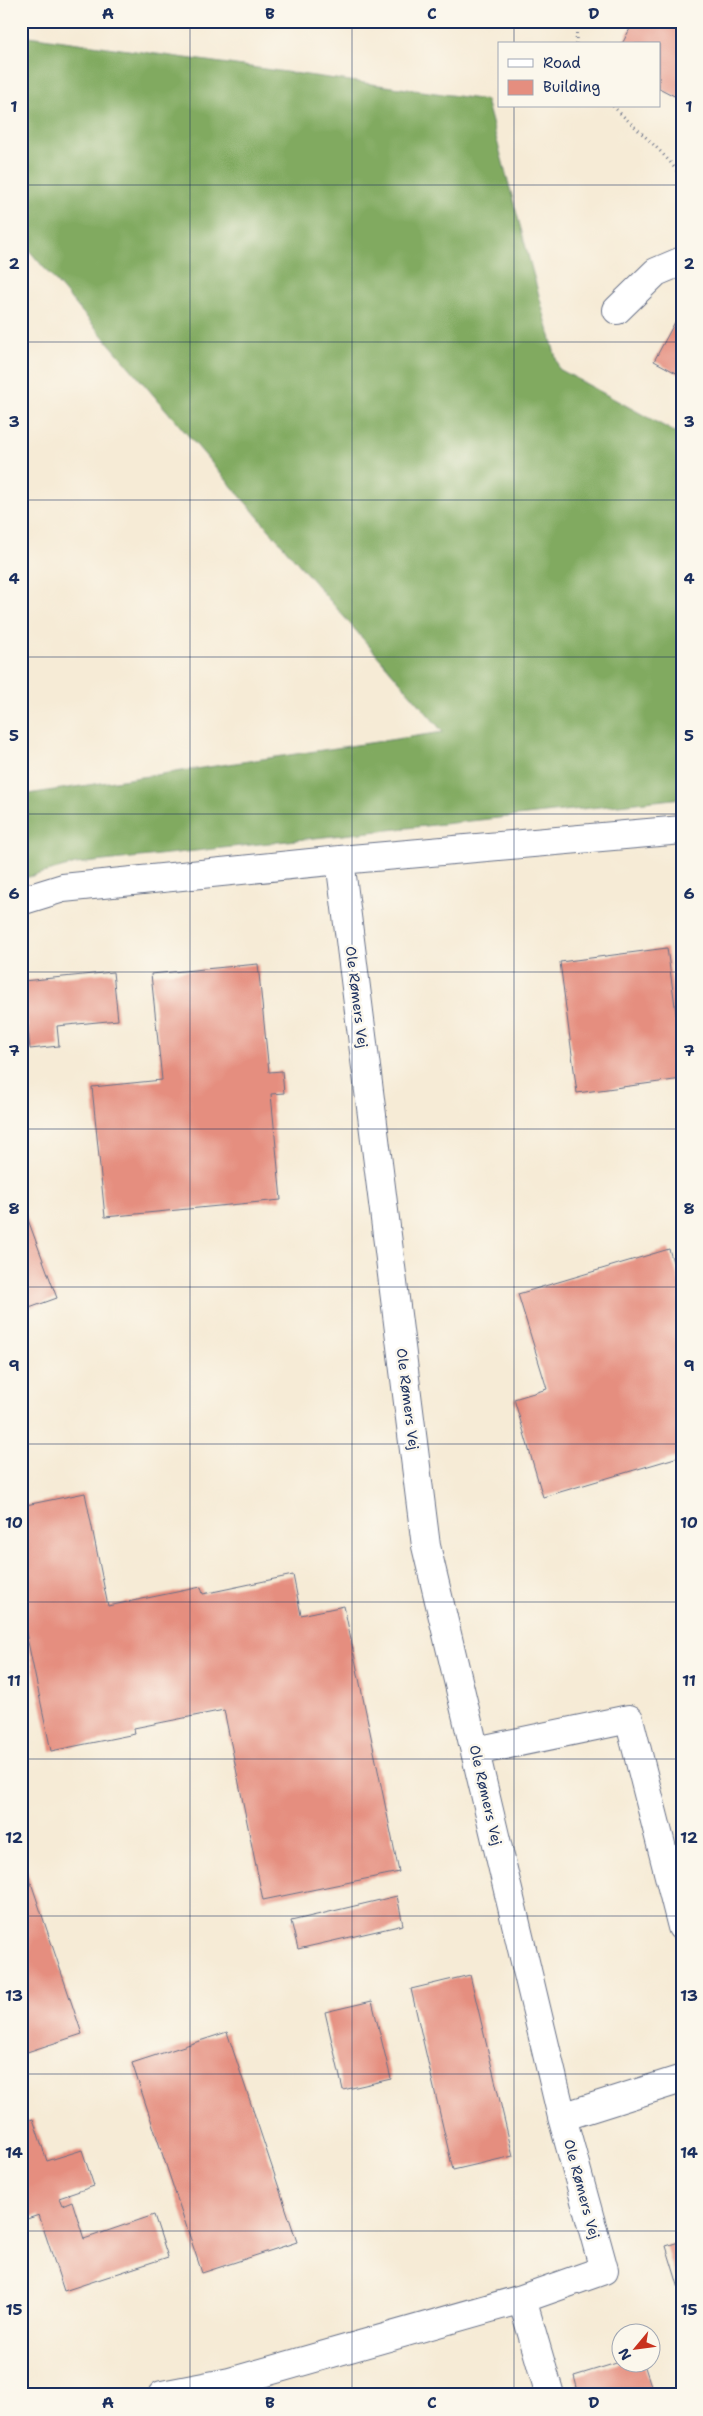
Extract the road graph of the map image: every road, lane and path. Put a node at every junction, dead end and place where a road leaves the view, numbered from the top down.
1 (577, 21) edge
2 (576, 42) edge
3 (615, 108) edge
4 (682, 181) edge
5 (682, 261) edge
6 (617, 310) dead end
7 (682, 830) edge
8 (340, 860) junction
9 (21, 901) edge
10 (476, 1751) junction
11 (682, 1927) edge
12 (682, 2079) edge
13 (562, 2116) junction
14 (522, 2299) junction
15 (180, 2393) edge
16 (550, 2395) edge

1 - 2 path
3 - 4 path
5 - 6 street
7 - 8 street
8 - 9 street
8 - 10 street, Ole Rømers Vej
10 - 11 street
10 - 13 street, Ole Rømers Vej
12 - 13 street
13 - 14 street, Ole Rømers Vej
14 - 15 street, Ole Rømers Vej
14 - 16 street

